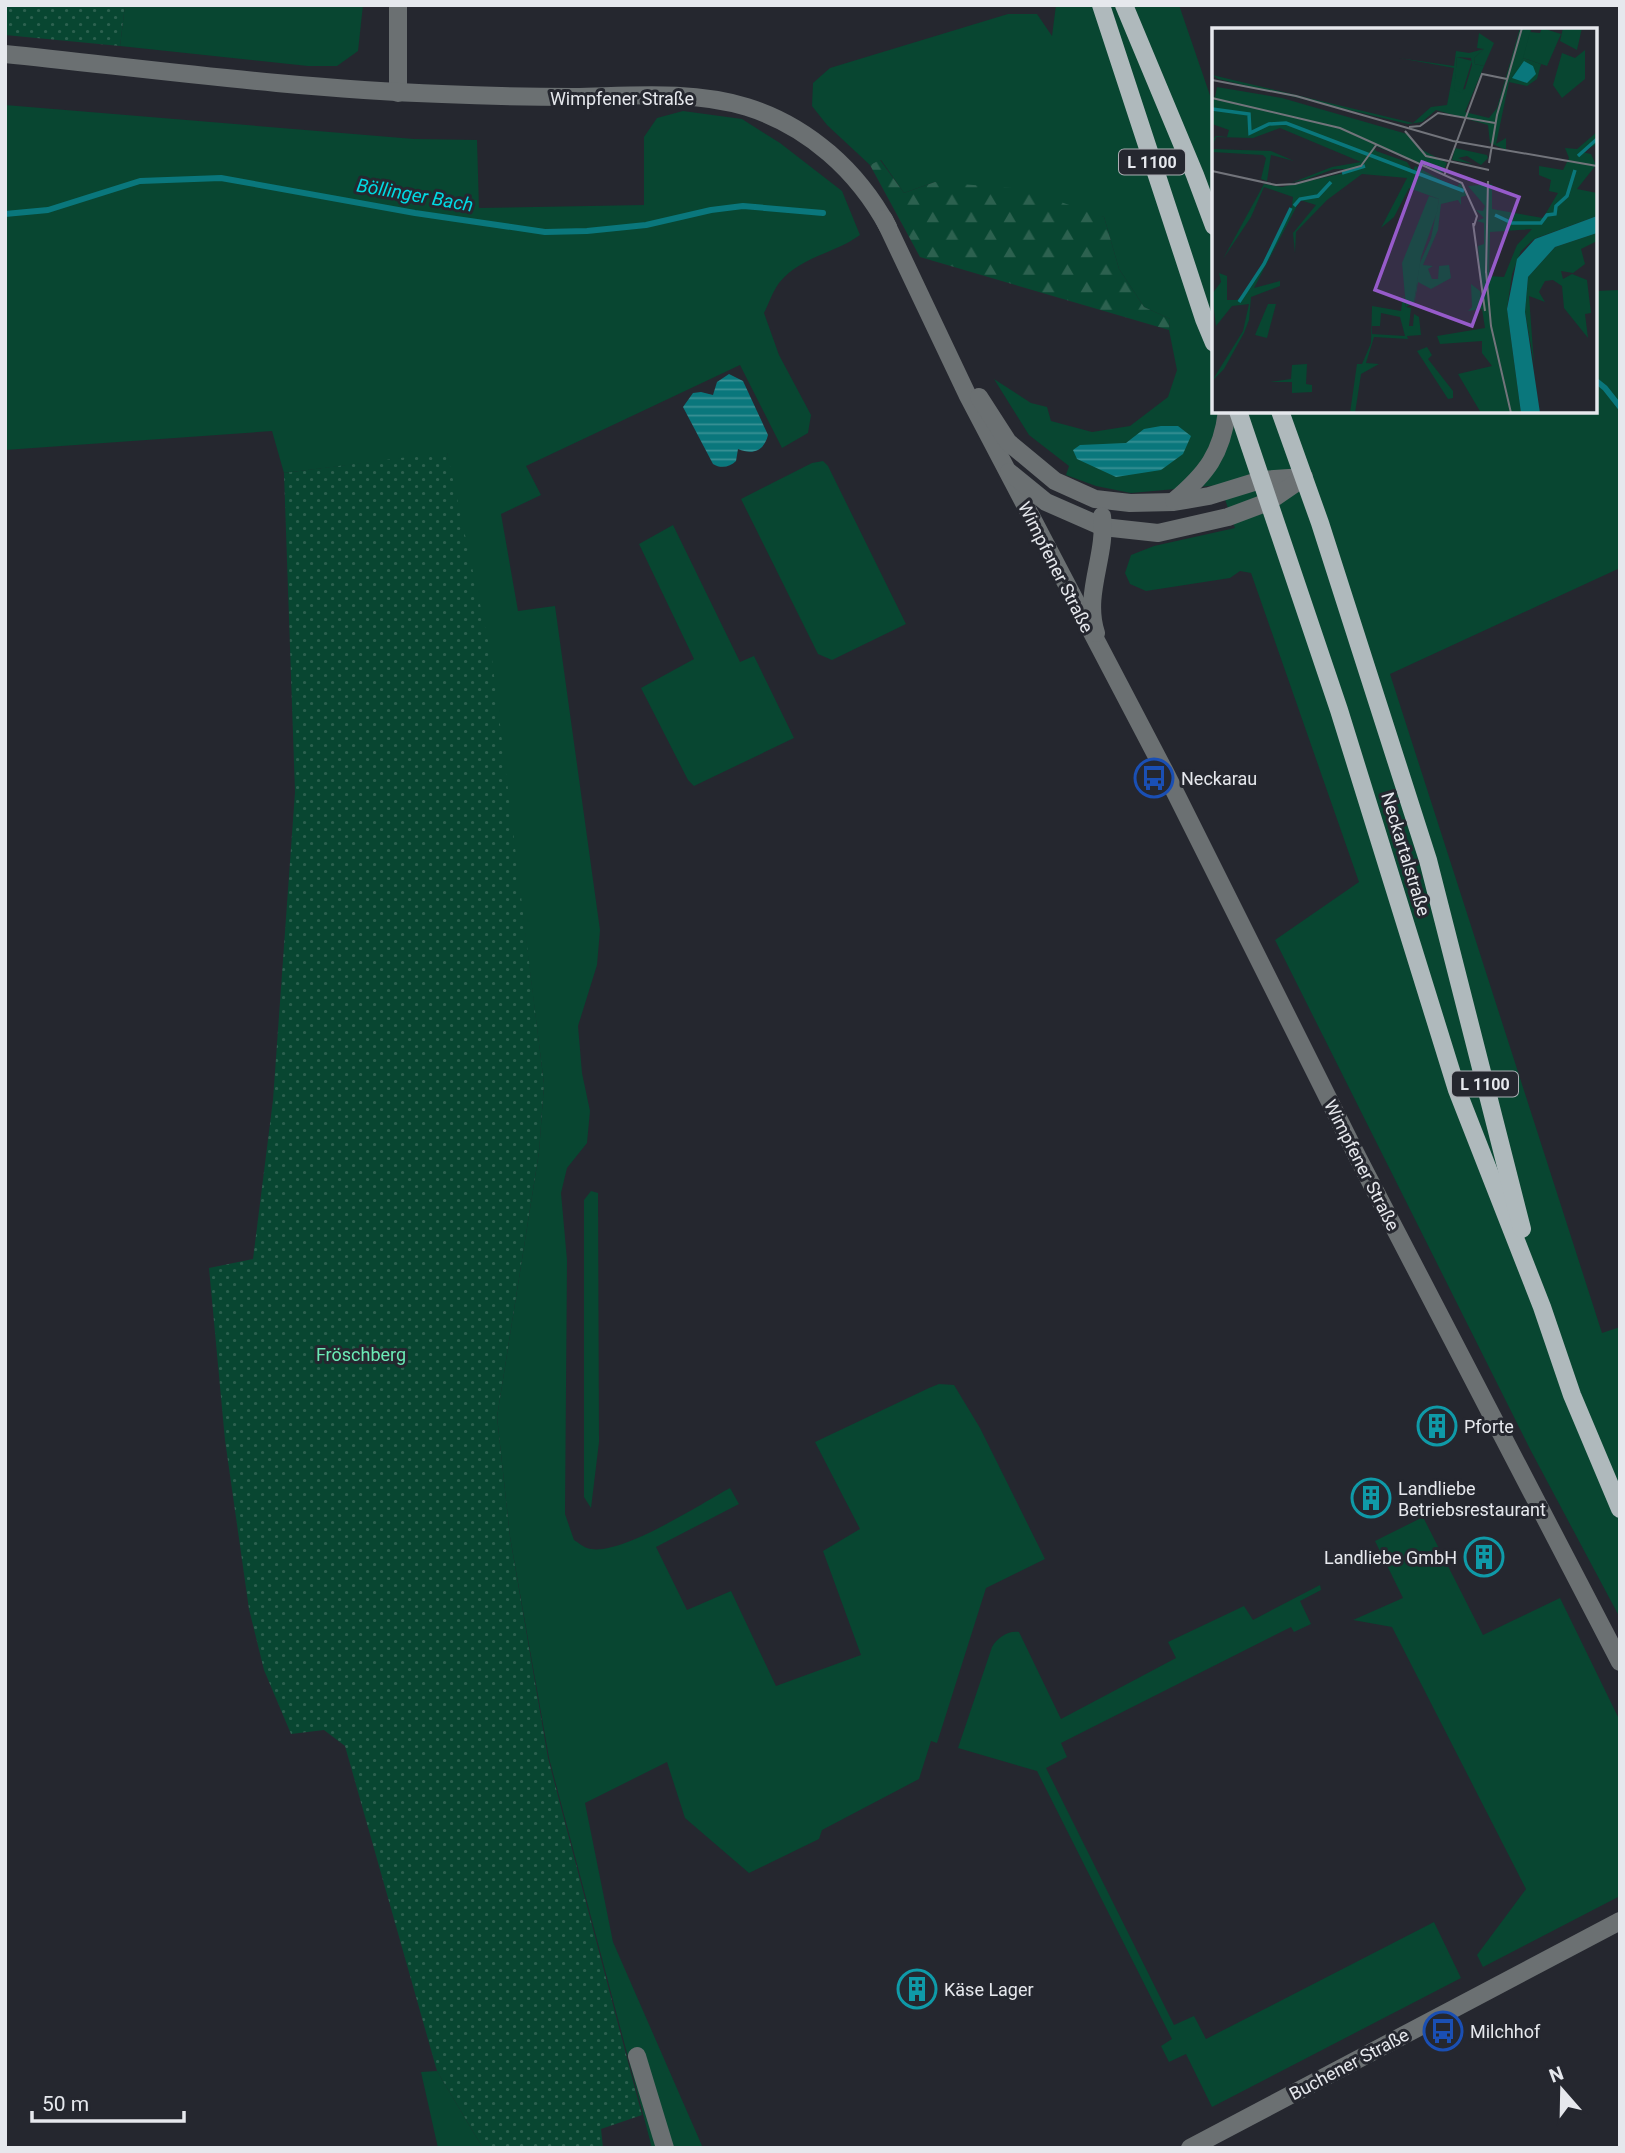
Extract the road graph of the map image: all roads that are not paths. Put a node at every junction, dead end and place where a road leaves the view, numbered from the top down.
1 (398, 5) edge
2 (1101, 5) edge
3 (1124, 5) edge
4 (5, 54) edge
5 (398, 93) junction
6 (884, 219) junction
7 (1212, 221) edge
8 (1212, 338) edge
9 (1227, 413) edge
10 (1239, 413) edge
11 (1281, 413) edge
12 (1004, 467) junction
13 (1304, 478) junction
14 (1261, 480) junction
15 (1095, 499) junction
16 (1174, 502) junction
17 (1268, 502) junction
18 (1103, 527) junction
19 (1108, 667) junction
20 (1542, 1307) junction
21 (1620, 1508) edge
22 (1620, 1662) edge
23 (1620, 1921) edge
24 (637, 2056) dead end
25 (665, 2148) edge
26 (1190, 2148) edge

1 - 5 street
2 - 8 main road, L 1100
3 - 7 main road, L 1100
4 - 5 street, Wimpfener Straße
5 - 6 street, Wimpfener Straße
6 - 12 street, Wimpfener Straße
6 - 15 street, Wimpfener Straße
9 - 16 street
10 - 14 main road, Neckartalstraße / L 1100
11 - 13 main road, Neckartalstraße / L 1100
12 - 18 street, Wimpfener Straße
12 - 19 street, Wimpfener Straße
13 - 14 street
13 - 17 street, Wimpfener Straße
13 - 20 main road, Neckartalstraße / L 1100
14 - 16 street
14 - 17 main road, Neckartalstraße / L 1100
15 - 16 street
15 - 18 street, Wimpfener Straße
17 - 18 street, Wimpfener Straße
17 - 20 main road, Neckartalstraße / L 1100
18 - 19 street, Wimpfener Straße
19 - 22 street, Wimpfener Straße
20 - 21 main road, Neckartalstraße / L 1100
23 - 26 street, Buchener Straße
24 - 25 street

